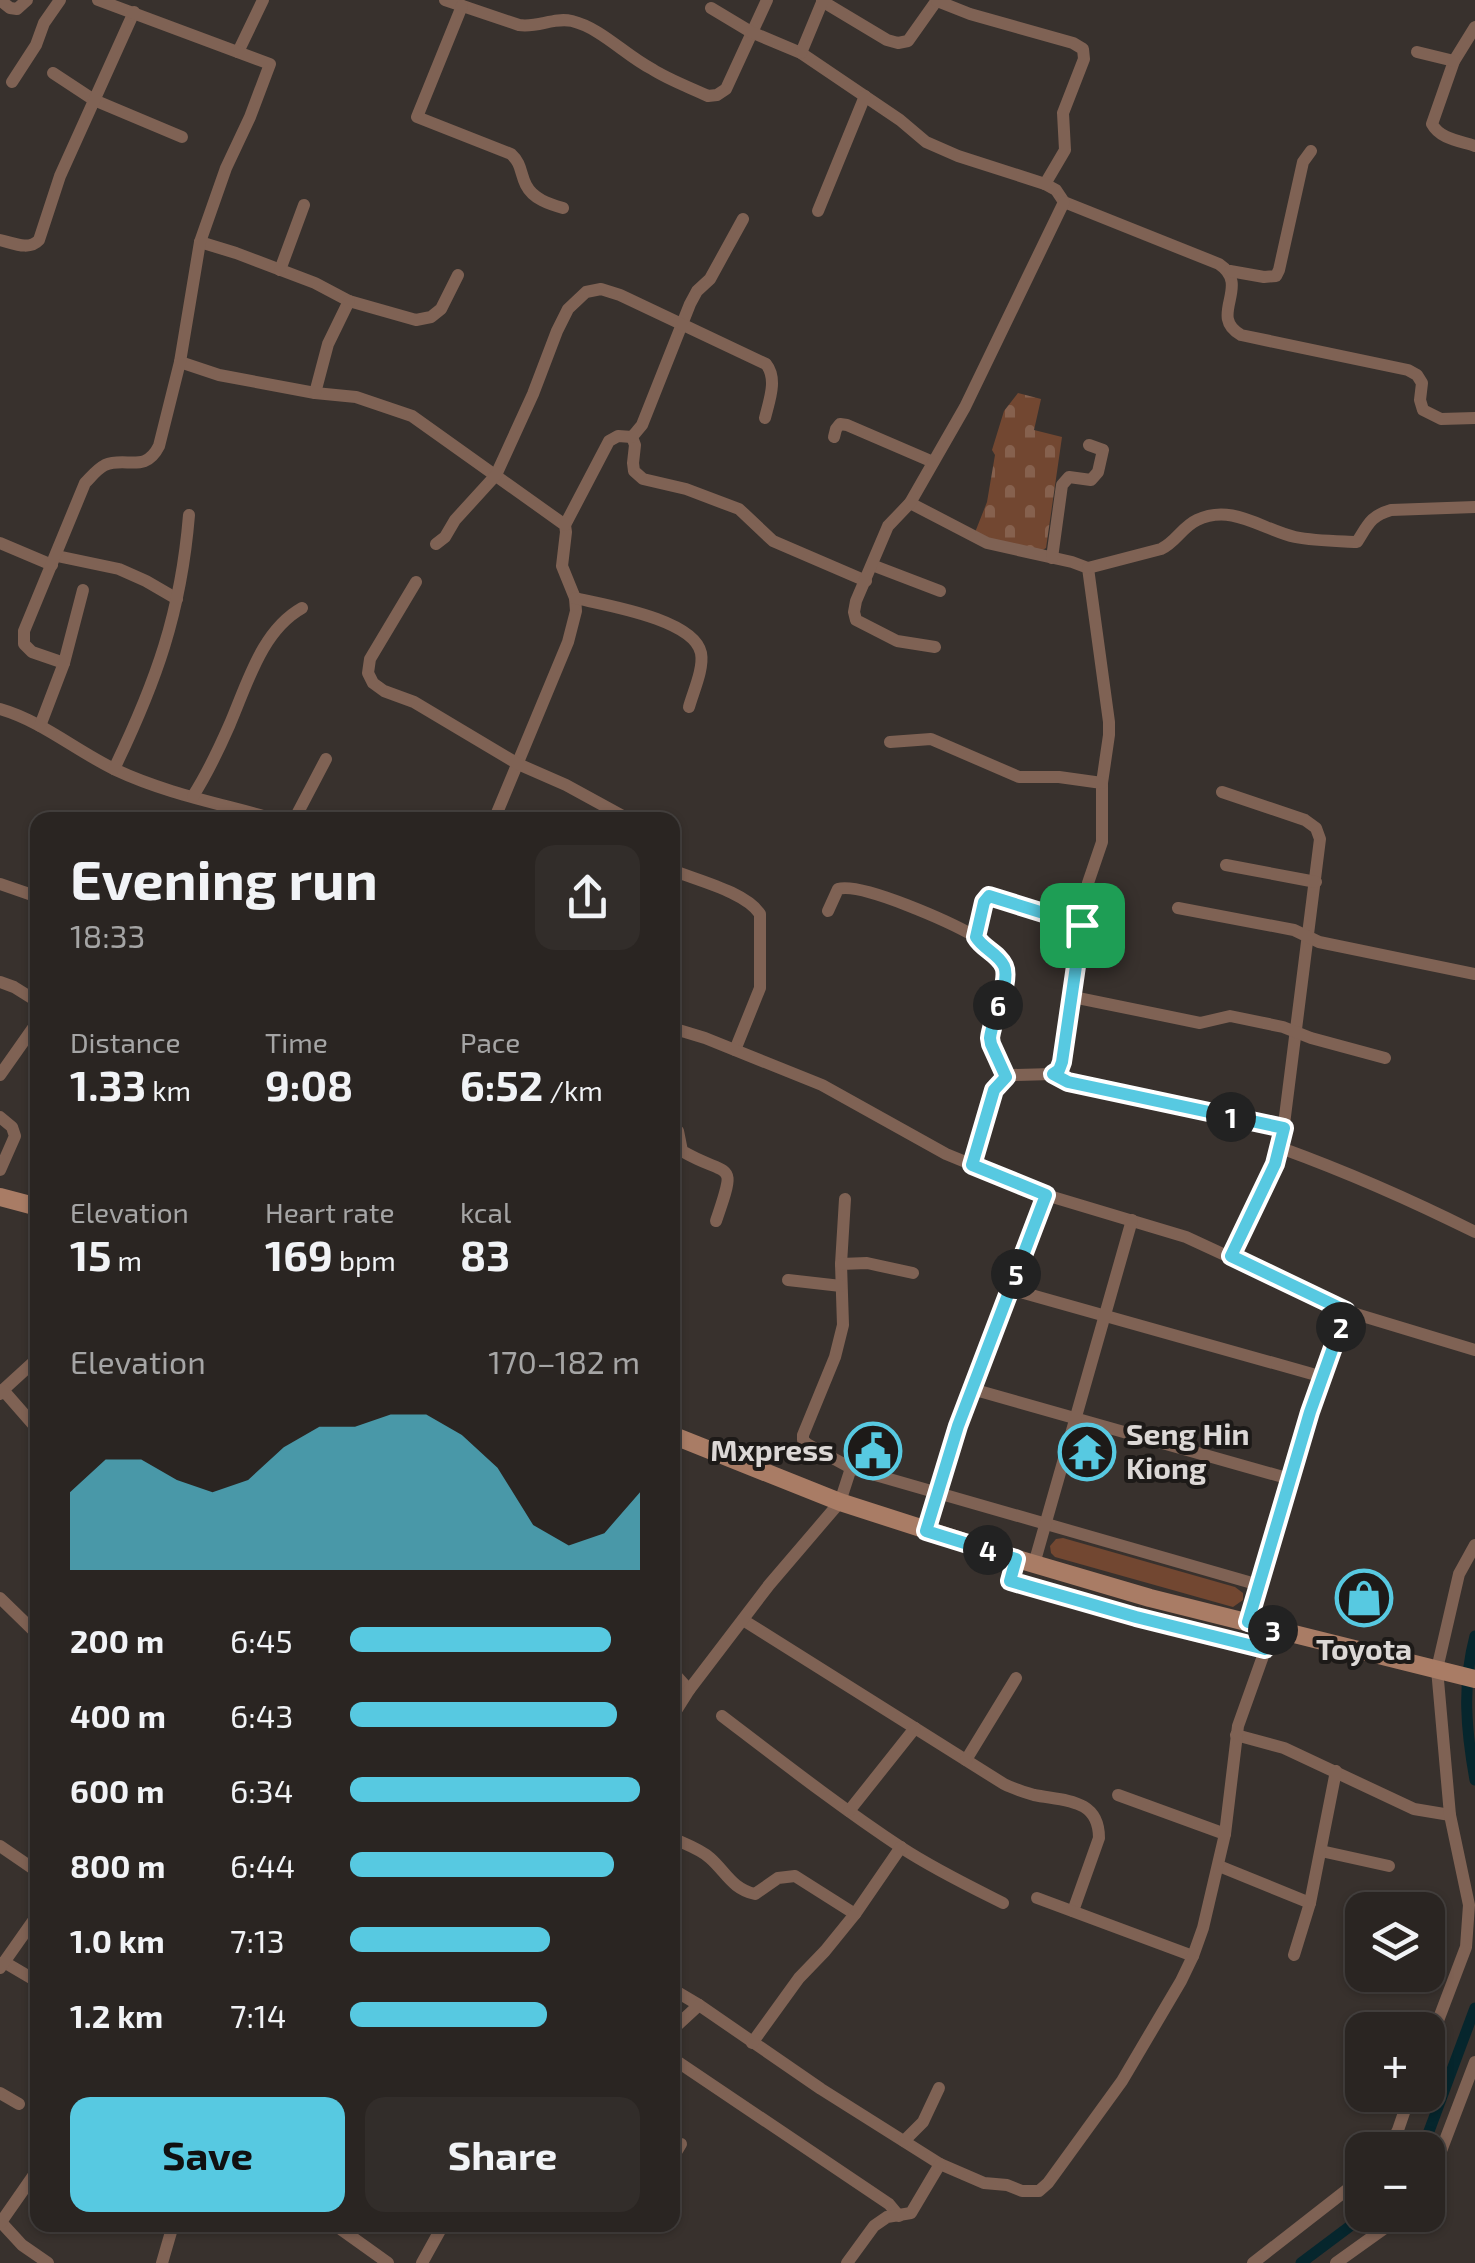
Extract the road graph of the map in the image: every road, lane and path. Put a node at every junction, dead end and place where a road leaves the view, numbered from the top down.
1 (0, 0) edge
2 (27, 0) edge
3 (60, 0) edge
4 (98, 0) edge
5 (263, 0) edge
6 (445, 0) edge
7 (766, 0) edge
8 (822, 0) edge
9 (937, 0) edge
10 (462, 6) junction
11 (711, 8) dead end
12 (134, 12) junction
13 (751, 32) junction
14 (1472, 36) edge
15 (238, 52) junction
16 (1417, 52) dead end
17 (802, 53) junction
18 (1454, 62) junction
19 (53, 73) dead end
20 (12, 82) dead end
21 (865, 96) junction
22 (94, 100) junction
23 (182, 137) dead end
24 (1475, 146) edge
25 (1312, 152) dead end
26 (1044, 184) junction
27 (1064, 202) junction
28 (304, 205) dead end
29 (563, 208) dead end
30 (818, 211) dead end
31 (744, 218) dead end
32 (0, 240) edge
33 (200, 242) junction
34 (280, 270) junction
35 (1230, 271) junction
36 (458, 275) dead end
37 (349, 301) junction
38 (680, 324) junction
39 (180, 362) junction
40 (315, 393) junction
41 (765, 418) dead end
42 (1475, 418) edge
43 (632, 437) junction
44 (834, 437) dead end
45 (1089, 445) dead end
46 (932, 462) junction
47 (496, 475) junction
48 (910, 503) junction
49 (1475, 507) edge
50 (189, 515) dead end
51 (565, 525) junction
52 (0, 543) edge
53 (436, 544) dead end
54 (1052, 558) junction
55 (54, 560) junction
56 (872, 565) junction
57 (1088, 568) junction
58 (866, 581) junction
59 (416, 582) dead end
60 (83, 590) dead end
61 (940, 591) dead end
62 (575, 598) junction
63 (177, 599) junction
64 (302, 608) dead end
65 (935, 648) dead end
66 (64, 663) junction
67 (689, 707) dead end
68 (0, 709) edge
69 (40, 726) junction
70 (890, 742) dead end
71 (326, 759) dead end
72 (518, 764) junction
73 (114, 769) junction
74 (1102, 783) junction
75 (1222, 792) dead end
76 (192, 796) junction
77 (249, 812) edge
78 (298, 812) edge
79 (497, 812) edge
80 (615, 812) edge
81 (1226, 865) dead end
82 (680, 873) edge
83 (1316, 882) junction
84 (0, 884) edge
85 (30, 895) edge
86 (1178, 908) dead end
87 (828, 911) dead end
88 (1082, 925) junction
89 (1308, 936) junction
90 (976, 937) junction
91 (1475, 974) edge
92 (0, 982) edge
93 (30, 997) edge
94 (1072, 997) junction
95 (680, 1031) edge
96 (30, 1032) edge
97 (1296, 1032) junction
98 (735, 1050) junction
99 (1385, 1058) dead end
100 (1053, 1074) junction
101 (0, 1075) edge
102 (1006, 1077) junction
103 (0, 1117) edge
104 (1284, 1128) junction
105 (680, 1141) edge
106 (1281, 1148) junction
107 (972, 1165) junction
108 (0, 1170) edge
109 (1046, 1195) junction
110 (0, 1197) edge
111 (845, 1198) dead end
112 (30, 1205) edge
113 (1132, 1220) junction
114 (716, 1221) dead end
115 (1475, 1232) edge
116 (1231, 1256) junction
117 (841, 1264) junction
118 (913, 1273) dead end
119 (788, 1280) dead end
120 (841, 1286) junction
121 (1010, 1289) junction
122 (1346, 1311) junction
123 (1105, 1316) junction
124 (1475, 1350) edge
125 (30, 1366) edge
126 (1322, 1377) junction
127 (972, 1389) junction
128 (2, 1392) edge
129 (1076, 1418) junction
130 (30, 1422) edge
131 (680, 1438) edge
132 (850, 1468) junction
133 (1290, 1480) junction
134 (938, 1493) junction
135 (840, 1502) junction
136 (1046, 1524) junction
137 (926, 1531) junction
138 (1475, 1545) edge
139 (1025, 1561) junction
140 (1258, 1584) junction
141 (0, 1598) edge
142 (744, 1620) junction
143 (1248, 1622) junction
144 (30, 1627) edge
145 (1273, 1628) junction
146 (1265, 1649) junction
147 (1444, 1671) junction
148 (1016, 1678) dead end
149 (680, 1679) edge
150 (1475, 1679) edge
151 (690, 1690) junction
152 (680, 1705) edge
153 (722, 1716) dead end
154 (915, 1728) junction
155 (1236, 1734) junction
156 (966, 1760) junction
157 (1336, 1771) junction
158 (1118, 1795) dead end
159 (849, 1811) junction
160 (1450, 1815) junction
161 (1225, 1834) junction
162 (680, 1842) edge
163 (0, 1846) edge
164 (901, 1848) junction
165 (1321, 1851) junction
166 (1218, 1866) junction
167 (1389, 1866) dead end
168 (30, 1867) edge
169 (1037, 1898) dead end
170 (1003, 1903) dead end
171 (1310, 1904) junction
172 (1074, 1911) junction
173 (855, 1914) junction
174 (30, 1925) edge
175 (1294, 1955) dead end
176 (1193, 1956) junction
177 (2, 1965) edge
178 (30, 1978) edge
179 (680, 1994) edge
180 (699, 2005) junction
181 (1441, 2012) edge
182 (680, 2023) edge
183 (752, 2042) junction
184 (1475, 2062) edge
185 (680, 2063) edge
186 (939, 2088) dead end
187 (0, 2092) edge
188 (19, 2104) dead end
189 (904, 2141) junction
190 (1445, 2141) edge
191 (940, 2164) junction
192 (30, 2180) edge
193 (1345, 2191) edge
194 (899, 2216) junction
195 (0, 2222) edge
196 (172, 2232) edge
197 (345, 2232) edge
198 (438, 2232) edge
199 (1379, 2232) edge
200 (163, 2262) edge
201 (48, 2263) edge
202 (388, 2263) edge
203 (422, 2263) edge
204 (847, 2263) edge
205 (1253, 2263) edge
206 (1336, 2263) edge

1 - 2 street
3 - 20 street
4 - 12 street
5 - 15 street
6 - 10 street
7 - 13 street
8 - 9 street
8 - 17 street
9 - 26 street
10 - 13 street
10 - 29 street
11 - 13 street
12 - 15 street
12 - 22 street
13 - 17 street
14 - 18 street
15 - 33 street
16 - 18 street
17 - 21 street
18 - 24 street
19 - 22 street
21 - 26 street
21 - 30 street
22 - 23 street
22 - 32 street
25 - 35 street
26 - 27 street
27 - 35 street
27 - 46 street
28 - 34 street
31 - 38 street
33 - 34 street
33 - 39 street
34 - 37 street
35 - 42 street
36 - 37 street
37 - 40 street
38 - 41 street
38 - 43 street
38 - 47 street
39 - 40 street
39 - 55 street
40 - 47 street
43 - 51 street
43 - 58 street
44 - 46 street
45 - 54 street
46 - 48 street
47 - 51 street
47 - 53 street
48 - 54 street
48 - 56 street
49 - 57 street
50 - 63 street
51 - 62 street
52 - 55 street
54 - 57 street
55 - 63 street
55 - 66 street
56 - 58 street
56 - 61 street
57 - 74 street
58 - 65 street
59 - 72 street
60 - 66 street
62 - 67 street
62 - 72 street
63 - 73 street
64 - 76 street
66 - 69 street
68 - 69 street
69 - 73 street
70 - 74 street
71 - 78 street
72 - 79 street
72 - 80 street
73 - 76 street
74 - 88 street
75 - 83 street
76 - 77 street
81 - 83 street
82 - 98 street
83 - 89 street
84 - 85 street
86 - 89 street
87 - 90 street
88 - 90 street
88 - 94 street
89 - 91 street
89 - 97 street
90 - 102 street
92 - 93 street
94 - 97 street
94 - 100 street
95 - 98 street
96 - 101 street
97 - 99 street
97 - 104 street
98 - 107 street
100 - 102 street
100 - 104 street
102 - 107 street
103 - 108 street
104 - 106 street
105 - 114 street
106 - 115 street
106 - 116 street
107 - 109 street
109 - 113 street
109 - 121 street
110 - 112 main road
111 - 117 street
113 - 116 street
113 - 123 street
116 - 122 street
117 - 118 street
117 - 120 street
119 - 120 street
120 - 132 street
121 - 123 street
121 - 127 street
122 - 124 street
122 - 126 street
123 - 126 street
123 - 129 street
125 - 128 street
126 - 133 street
127 - 129 street
127 - 134 street
128 - 130 street
129 - 133 street
129 - 136 street
131 - 135 main road
132 - 134 street
132 - 135 street
133 - 140 street
134 - 136 street
134 - 137 street
135 - 137 main road
135 - 142 street
136 - 139 street
136 - 140 street
137 - 139 main road
138 - 147 street
139 - 143 main road
139 - 146 street
140 - 143 street
141 - 144 street
142 - 151 street
142 - 154 street
143 - 145 main road
145 - 146 street
145 - 147 main road
146 - 155 street
147 - 150 main road
147 - 160 street
148 - 156 street
149 - 151 street
151 - 152 street
153 - 159 street
154 - 156 street
154 - 159 street
155 - 157 street
155 - 161 street
156 - 172 street
157 - 160 street
157 - 165 street
158 - 161 street
159 - 164 street
160 - 181 street
161 - 166 street
162 - 173 street
163 - 168 street
164 - 170 street
164 - 173 street
165 - 167 street
165 - 171 street
166 - 171 street
166 - 176 street
169 - 172 street
171 - 175 street
172 - 176 street
173 - 183 street
174 - 177 street
176 - 191 street
177 - 178 street
179 - 180 street
180 - 182 street
180 - 183 street
183 - 189 street
184 - 190 street
185 - 194 street
186 - 189 street
187 - 188 street
189 - 191 street
191 - 194 street
192 - 195 street
193 - 205 street
194 - 204 street
195 - 201 street
196 - 200 street
197 - 202 street
198 - 203 street
199 - 206 street

